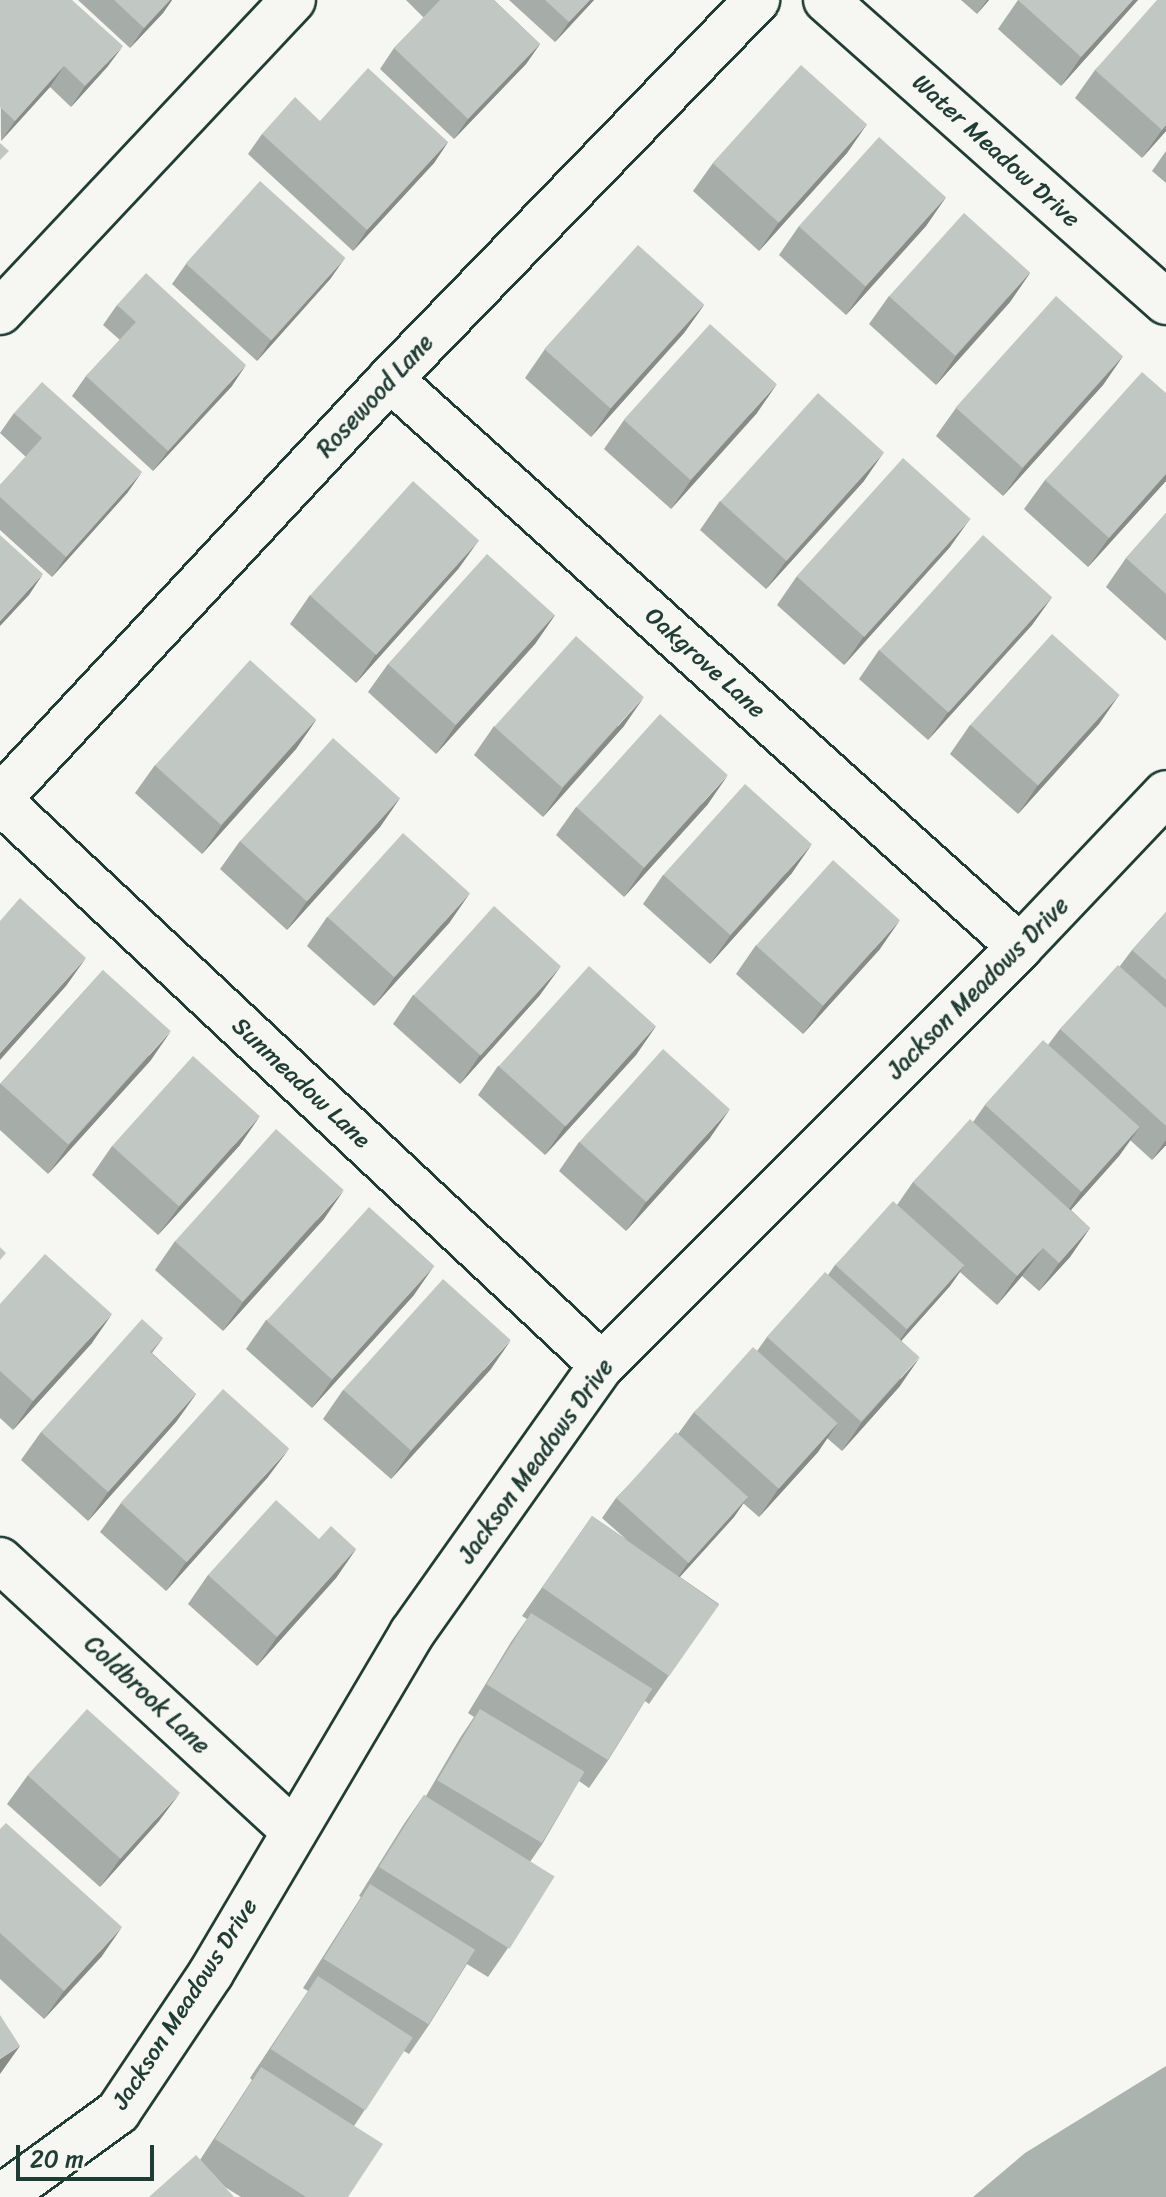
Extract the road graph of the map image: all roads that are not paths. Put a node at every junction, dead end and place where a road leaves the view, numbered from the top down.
1 (293, 0) edge
2 (757, 0) edge
3 (826, 0) edge
4 (1166, 302) edge
5 (0, 312) edge
6 (390, 379) junction
7 (1166, 793) edge
8 (0, 800) edge
9 (1020, 947) junction
10 (602, 1365) junction
11 (0, 1560) edge
12 (294, 1831) junction
13 (1, 2197) edge

1 - 5 street
2 - 6 street, Rosewood Lane
3 - 4 street, Water Meadow Drive
6 - 8 street, Rosewood Lane
6 - 9 street, Oakgrove Lane
7 - 9 street, Jackson Meadows Drive
8 - 10 street, Sunmeadow Lane
9 - 10 street, Jackson Meadows Drive
10 - 12 street, Jackson Meadows Drive
11 - 12 street, Coldbrook Lane
12 - 13 street, Jackson Meadows Drive

